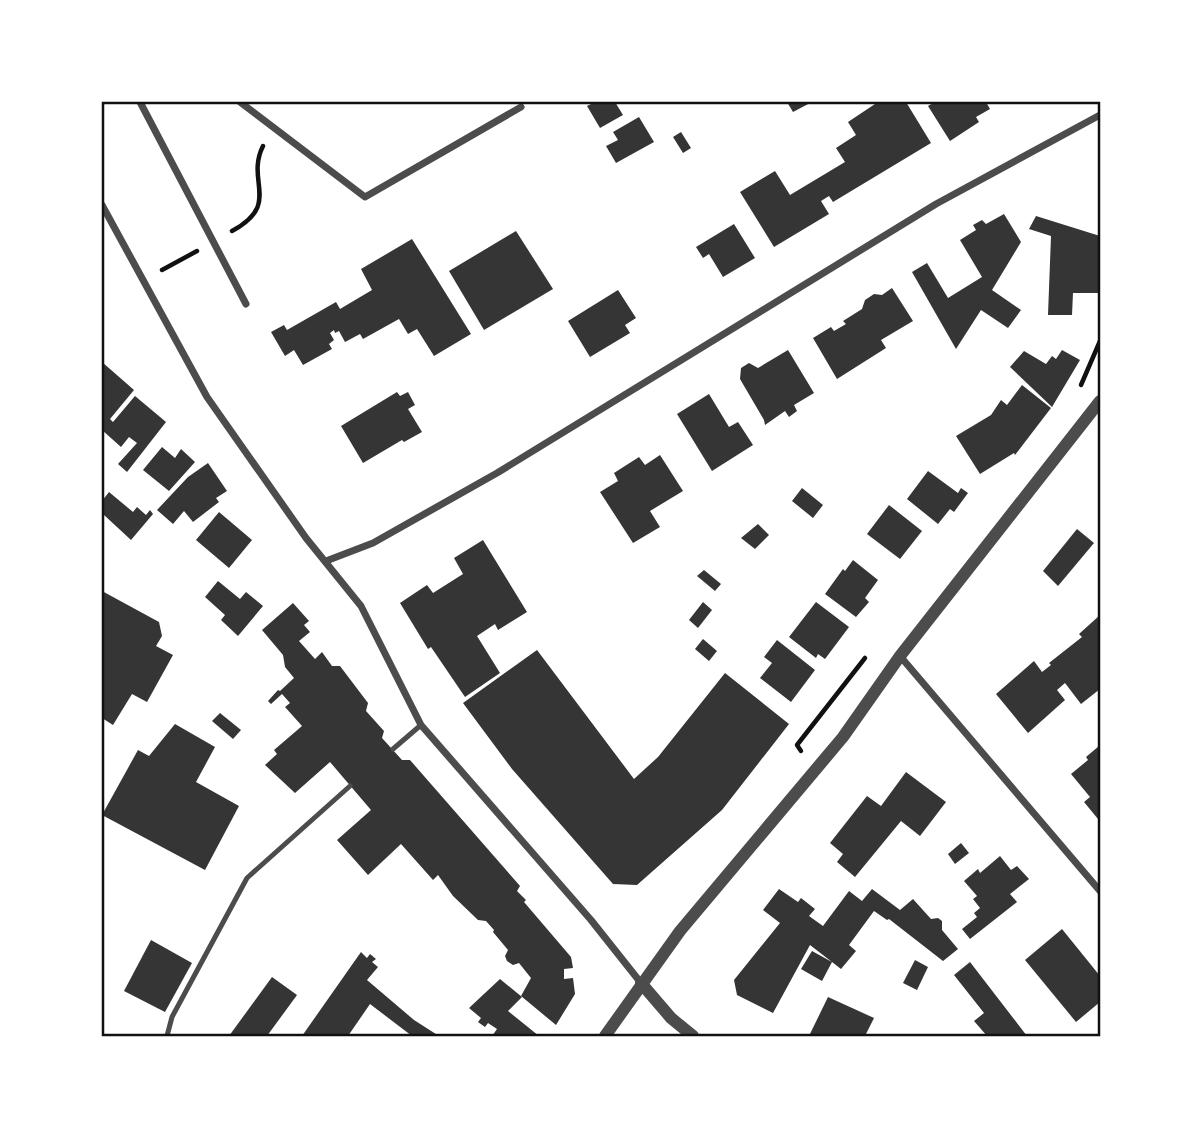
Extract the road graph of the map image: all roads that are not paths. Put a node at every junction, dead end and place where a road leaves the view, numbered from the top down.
1 (140, 102) edge
2 (240, 102) edge
3 (521, 107) dead end
4 (1101, 115) edge
5 (102, 205) edge
6 (246, 304) dead end
7 (1101, 401) edge
8 (326, 561) junction
9 (900, 656) junction
10 (421, 724) junction
11 (393, 750) dead end
12 (350, 786) dead end
13 (1101, 891) edge
14 (641, 983) junction
15 (167, 1037) edge
16 (605, 1037) edge
17 (693, 1037) edge

1 - 6 street
2 - 3 street
4 - 8 street
5 - 8 street
7 - 9 street
8 - 10 street
9 - 13 street
9 - 14 street
10 - 11 lane
10 - 14 street
12 - 15 lane
14 - 16 street
14 - 17 street

